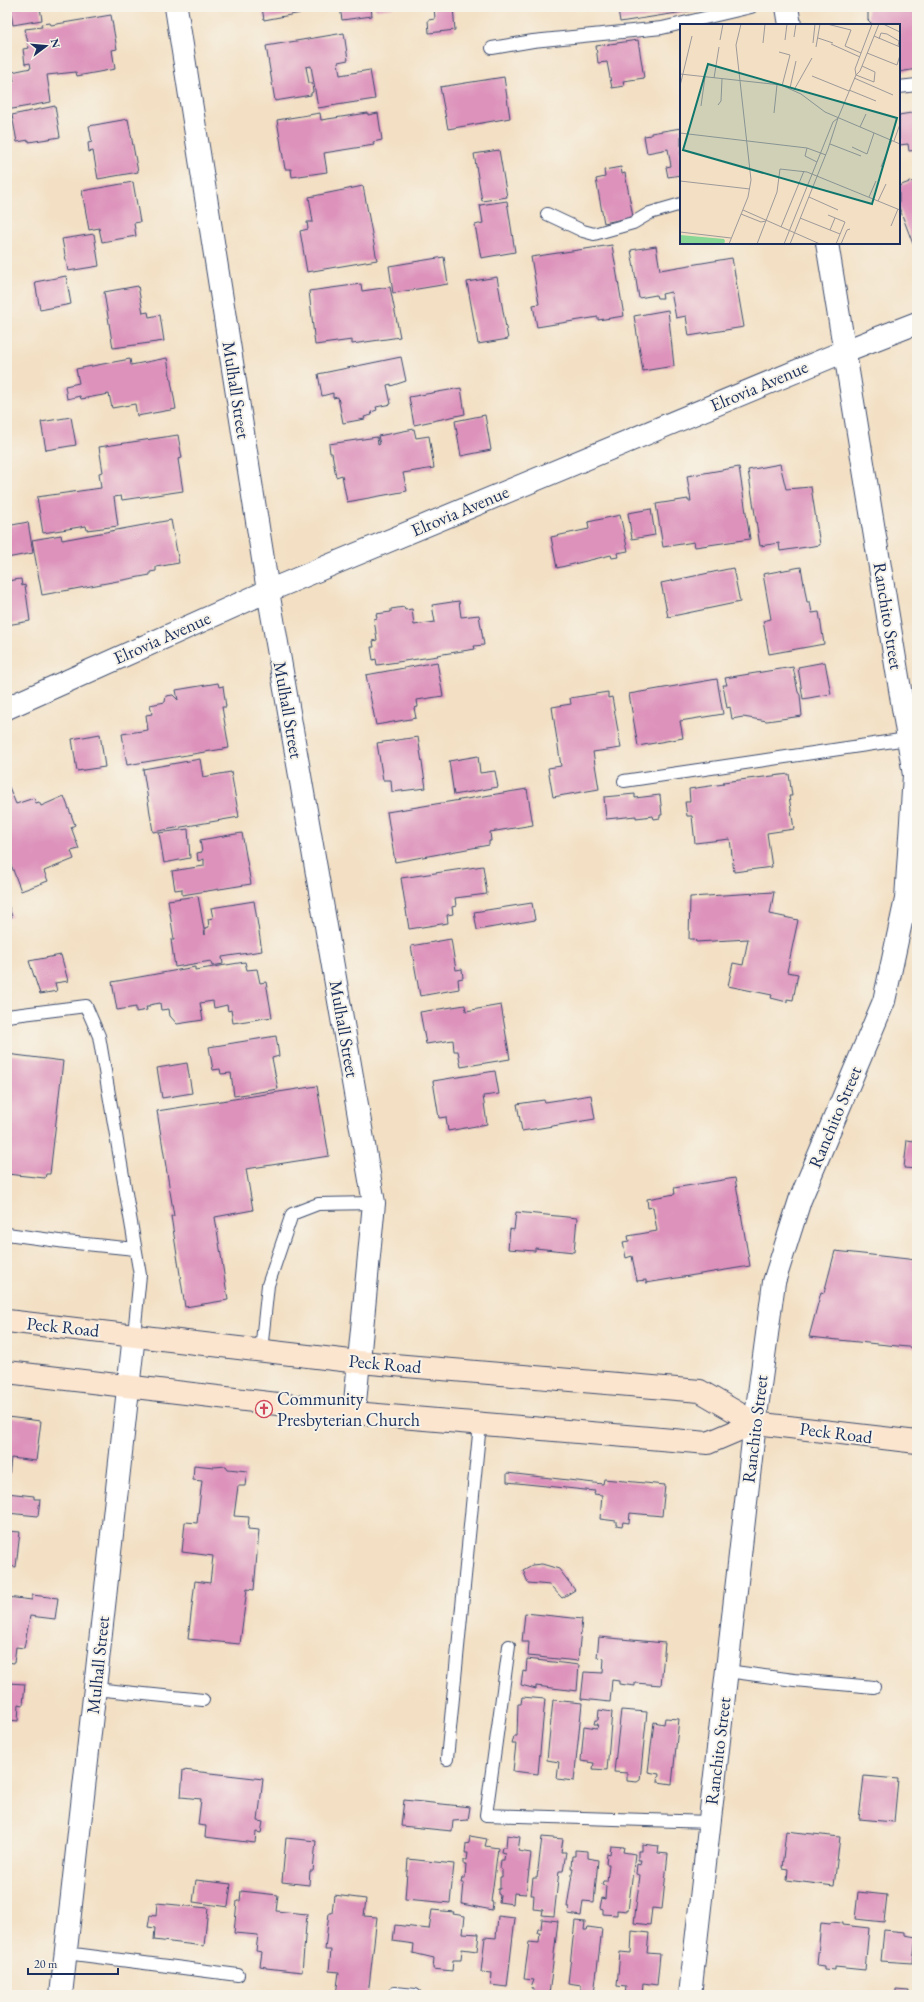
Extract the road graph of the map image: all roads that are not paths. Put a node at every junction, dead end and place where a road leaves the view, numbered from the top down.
1 (176, 7) edge
2 (751, 7) edge
3 (787, 7) edge
4 (790, 24) edge
5 (492, 48) dead end
6 (917, 85) edge
7 (900, 87) edge
8 (680, 204) edge
9 (547, 214) dead end
10 (827, 244) edge
11 (917, 323) edge
12 (845, 351) junction
13 (268, 591) junction
14 (7, 708) edge
15 (908, 739) junction
16 (624, 781) dead end
17 (915, 791) edge
18 (913, 869) edge
19 (910, 918) edge
20 (7, 1016) edge
21 (374, 1203) junction
22 (7, 1234) edge
23 (135, 1249) junction
24 (7, 1321) edge
25 (134, 1335) junction
26 (261, 1350) junction
27 (359, 1362) junction
28 (7, 1372) edge
29 (128, 1386) junction
30 (354, 1413) junction
31 (755, 1423) junction
32 (480, 1424) junction
33 (917, 1442) edge
34 (508, 1646) dead end
35 (727, 1671) junction
36 (874, 1687) dead end
37 (95, 1688) junction
38 (203, 1700) dead end
39 (447, 1759) dead end
40 (710, 1822) junction
41 (66, 1953) junction
42 (238, 1975) dead end
43 (395, 1993) dead end
44 (61, 1995) edge
45 (415, 1995) edge
46 (690, 1995) edge

1 - 13 street, Mulhall Street
2 - 5 lane
3 - 4 street
6 - 7 lane
8 - 9 lane
10 - 12 street, Ranchito Street
11 - 12 street, Elrovia Avenue
12 - 13 street, Elrovia Avenue
12 - 15 street, Ranchito Street
13 - 14 street, Elrovia Avenue
13 - 21 street, Mulhall Street
15 - 16 lane
15 - 17 street, Ranchito Street
17 - 18 street, Ranchito Street
18 - 19 street, Ranchito Street
19 - 31 street, Ranchito Street
20 - 23 lane
21 - 26 lane
21 - 27 street, Mulhall Street
22 - 23 lane
23 - 25 lane
24 - 25 main road, Peck Road
25 - 26 main road, Peck Road
25 - 29 street, Mulhall Street
26 - 27 main road, Peck Road
27 - 30 street, Mulhall Street
27 - 31 main road, Peck Road
28 - 29 main road, Peck Road
29 - 30 main road, Peck Road
29 - 37 street, Mulhall Street
30 - 32 main road, Peck Road
31 - 32 main road, Peck Road
31 - 33 main road, Peck Road
31 - 35 street, Ranchito Street
32 - 39 lane
34 - 40 lane
35 - 36 lane
35 - 40 street, Ranchito Street
37 - 38 lane
37 - 41 street, Mulhall Street
40 - 46 street, Ranchito Street
41 - 42 lane
41 - 44 street, Mulhall Street
43 - 45 lane

